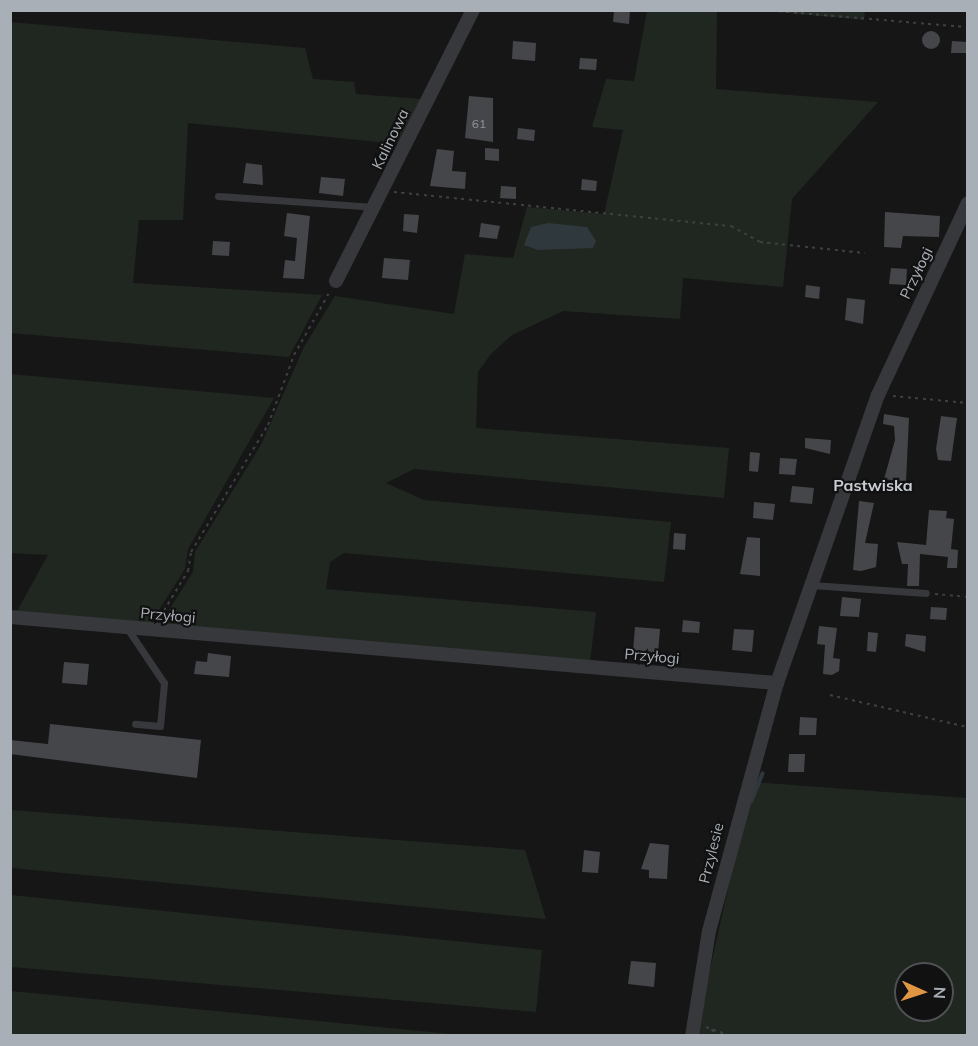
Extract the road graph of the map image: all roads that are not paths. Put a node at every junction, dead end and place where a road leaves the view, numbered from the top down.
1 (473, 10) edge
2 (218, 195) dead end
3 (968, 203) edge
4 (374, 207) junction
5 (336, 281) road end
6 (811, 585) junction
7 (926, 593) road end
8 (10, 617) edge
9 (127, 628) junction
10 (777, 683) junction
11 (135, 724) dead end
12 (693, 1029) edge

1 - 4 street, Kalinowa
2 - 4 lane
3 - 6 street, Przyłogi
4 - 5 street, Kalinowa
6 - 7 lane
6 - 10 street, Przyłogi
8 - 9 street, Przyłogi
9 - 10 street, Przyłogi
9 - 11 lane
10 - 12 street, Przylesie

